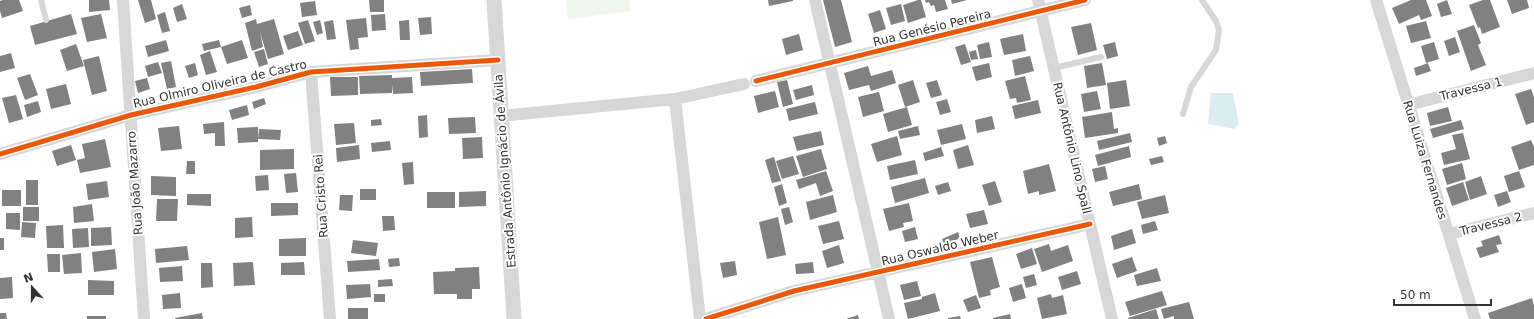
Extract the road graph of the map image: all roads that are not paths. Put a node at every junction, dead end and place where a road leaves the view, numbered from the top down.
1 (41, 0) edge
2 (123, 0) edge
3 (494, 0) edge
4 (816, 0) edge
5 (1085, 0) edge
6 (1202, 0) edge
7 (1376, 0) edge
8 (1039, 6) edge
9 (46, 20) dead end
10 (1101, 57) dead end
11 (498, 60) junction
12 (830, 64) junction
13 (1054, 68) junction
14 (311, 72) junction
15 (1534, 73) edge
16 (675, 99) junction
17 (1408, 105) junction
18 (1183, 114) dead end
19 (131, 115) junction
20 (501, 116) junction
21 (0, 154) edge
22 (1534, 213) edge
23 (1090, 224) junction
24 (1449, 234) junction
25 (878, 273) junction
26 (144, 319) edge
27 (330, 319) edge
28 (514, 319) edge
29 (700, 319) edge
30 (706, 319) edge
31 (889, 319) edge
32 (1112, 319) edge
33 (1475, 319) edge

1 - 9 lane
2 - 19 street, Rua João Mazarro
3 - 11 street, Estrada Antônio Ignácio de Ávila
4 - 12 street
5 - 8 street, Rua Genésio Pereira
6 - 18 lane
7 - 17 street, Rua Luiza Fernandes
8 - 12 street, Rua Genésio Pereira
8 - 13 street, Rua Antônio Lino Spall
10 - 13 lane
11 - 14 street, Rua Olmiro Oliveira de Castro
11 - 20 street, Estrada Antônio Ignácio de Ávila
12 - 16 street, Rua Genésio Pereira
12 - 25 street
13 - 23 street, Rua Antônio Lino Spall
14 - 19 street, Rua Olmiro Oliveira de Castro
14 - 27 street, Rua Cristo Rei
15 - 17 street, Travessa 1
16 - 20 street, Rua Genésio Pereira
16 - 29 street
17 - 24 street, Rua Luiza Fernandes
19 - 21 street, Rua Olmiro Oliveira de Castro
19 - 26 street, Rua João Mazarro
20 - 28 street, Estrada Antônio Ignácio de Ávila
22 - 24 street, Travessa 2
23 - 25 street, Rua Oswaldo Weber
23 - 32 street, Rua Antônio Lino Spall
24 - 33 street, Rua Luiza Fernandes
25 - 30 street, Rua Oswaldo Weber
25 - 31 street

